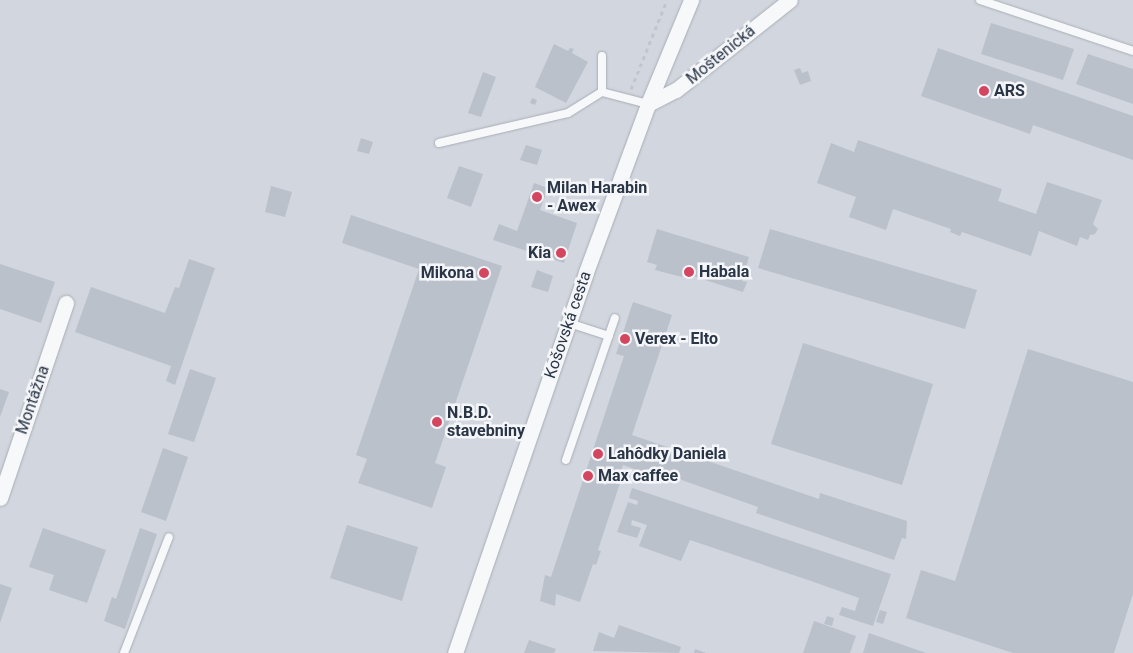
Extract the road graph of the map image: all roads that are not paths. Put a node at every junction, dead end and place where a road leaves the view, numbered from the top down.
1 (692, 0) edge
2 (790, 0) edge
3 (980, 0) edge
4 (1133, 51) edge
5 (602, 56) dead end
6 (602, 92) junction
7 (648, 104) junction
8 (439, 143) dead end
9 (66, 303) dead end
10 (615, 318) dead end
11 (569, 323) junction
12 (609, 336) junction
13 (566, 460) dead end
14 (0, 498) edge
15 (170, 537) dead end
16 (124, 653) edge
17 (455, 653) edge

1 - 7 street, Košovská cesta
2 - 7 street, Moštenická
3 - 4 lane
5 - 6 lane
6 - 7 lane
6 - 8 lane
7 - 11 street, Košovská cesta
9 - 14 street, Montážna
10 - 12 lane
11 - 12 lane
11 - 17 street, Košovská cesta
12 - 13 lane
15 - 16 lane

